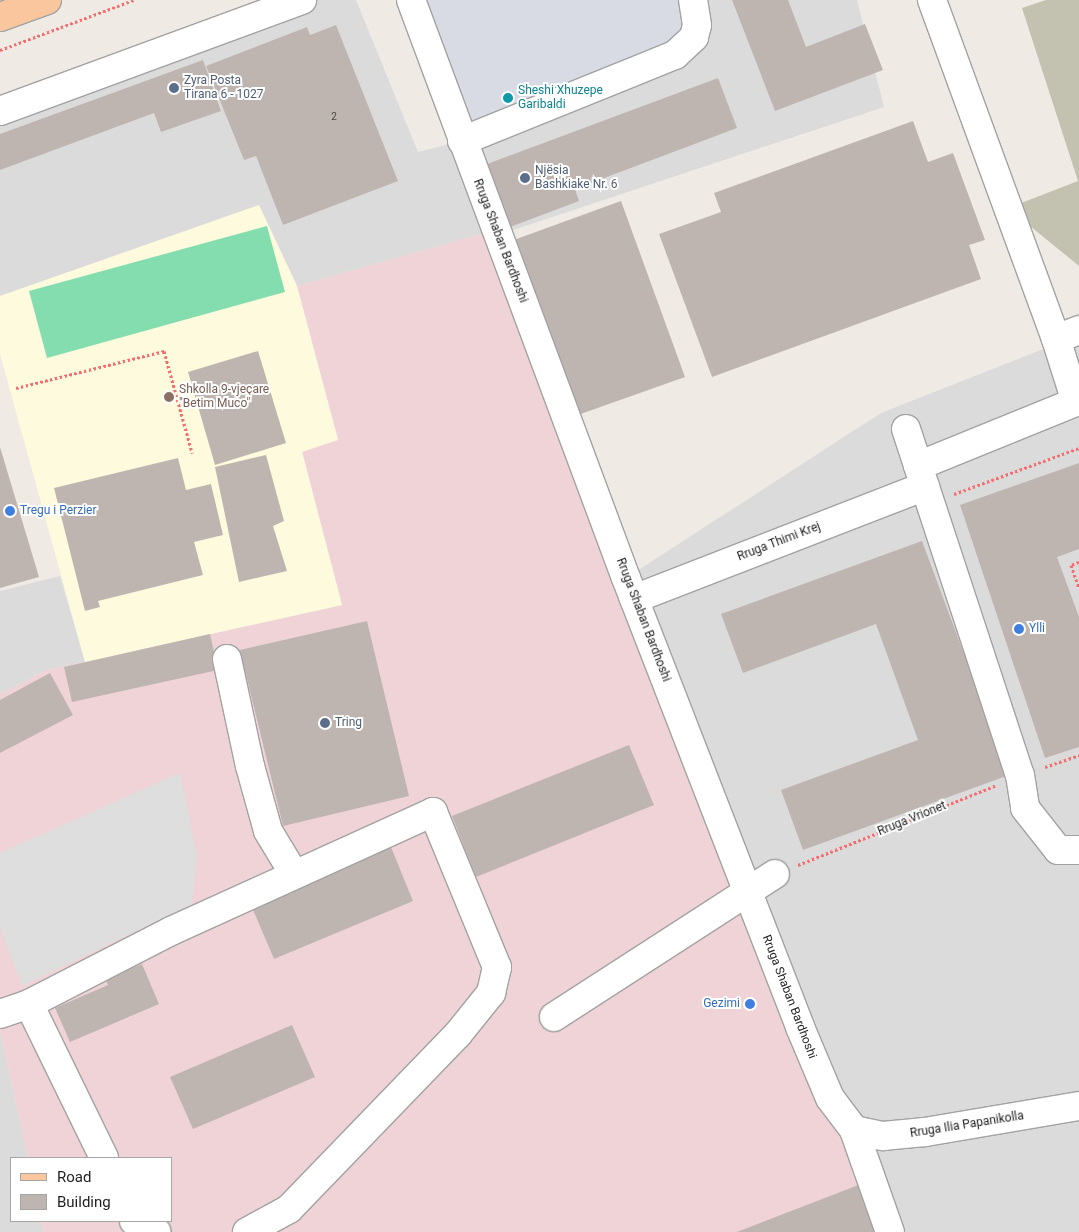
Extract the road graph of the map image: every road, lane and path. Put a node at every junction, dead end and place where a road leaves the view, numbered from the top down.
1 (47, 0) edge
2 (134, 0) edge
3 (302, 0) edge
4 (411, 0) edge
5 (693, 0) edge
6 (932, 0) edge
7 (0, 16) edge
8 (0, 50) edge
9 (0, 111) edge
10 (462, 141) junction
11 (1068, 334) edge
12 (16, 388) dead end
13 (906, 429) dead end
14 (1079, 448) edge
15 (192, 453) dead end
16 (924, 485) junction
17 (1079, 562) edge
18 (1079, 588) edge
19 (634, 599) junction
20 (227, 659) dead end
21 (1079, 756) edge
22 (1020, 775) junction
23 (1079, 850) edge
24 (294, 874) junction
25 (775, 874) joint
26 (748, 892) junction
27 (29, 1004) junction
28 (0, 1014) edge
29 (554, 1017) dead end
30 (1079, 1106) edge
31 (854, 1130) junction
32 (104, 1157) edge
33 (136, 1222) edge
34 (158, 1232) edge
35 (247, 1232) edge
36 (890, 1232) edge

1 - 7 main road
2 - 8 path
3 - 9 street
4 - 10 street, Rruga Shaban Bardhoshi
5 - 10 street
6 - 11 street
10 - 19 street, Rruga Shaban Bardhoshi
11 - 16 street, Rruga Thimi Krej
12 - 15 path
13 - 16 street
14 - 16 path
16 - 19 street, Rruga Thimi Krej
16 - 22 street
17 - 18 path
19 - 26 street, Rruga Shaban Bardhoshi
20 - 24 street
21 - 22 path, Rruga Vrionet
22 - 23 street
22 - 25 path, Rruga Vrionet
24 - 27 street
24 - 35 street
25 - 26 street
26 - 29 street
26 - 31 street, Rruga Shaban Bardhoshi
27 - 28 street
27 - 32 street
30 - 31 street, Rruga Ilia Papanikolla
31 - 36 street, Rruga Shaban Bardhoshi
33 - 34 street

